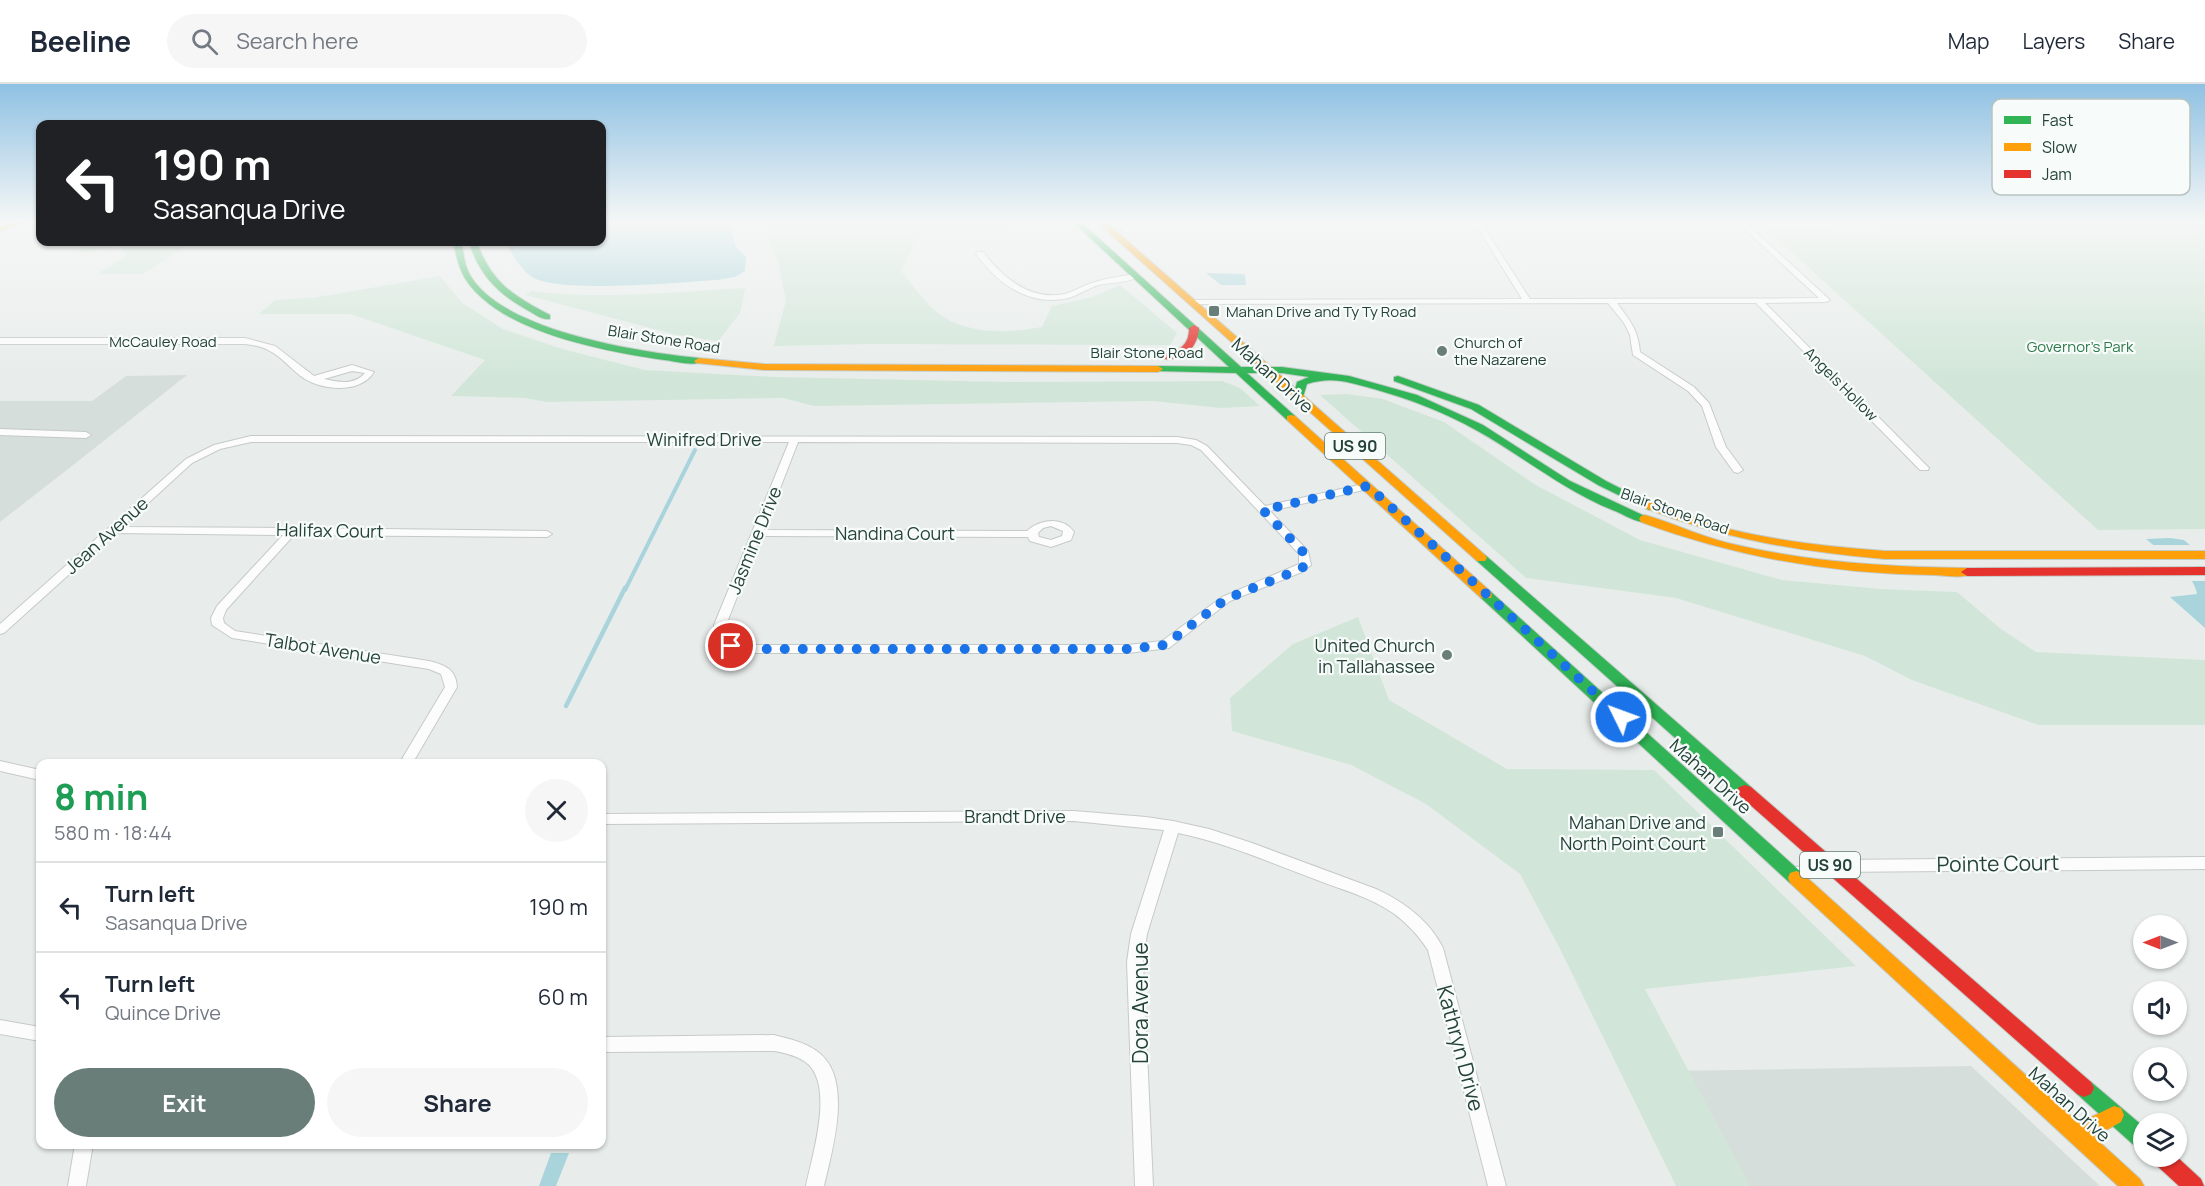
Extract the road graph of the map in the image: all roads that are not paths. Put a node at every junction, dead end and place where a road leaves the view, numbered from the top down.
1 (466, 274) edge
2 (487, 274) edge
3 (999, 274) edge
4 (1161, 274) edge
5 (1511, 274) edge
6 (1798, 274) edge
7 (1136, 276) joint
8 (1758, 300) junction
9 (1528, 301) junction
10 (1611, 301) junction
11 (1193, 302) junction
12 (1194, 328) junction
13 (0, 341) edge
14 (1168, 357) junction
15 (1227, 358) junction
16 (1254, 358) junction
17 (1239, 369) junction
18 (1267, 369) junction
19 (1324, 375) junction
20 (314, 379) junction
21 (1438, 392) junction
22 (1298, 397) junction
23 (1413, 397) junction
24 (0, 432) edge
25 (86, 435) dead end
26 (795, 439) junction
27 (217, 447) joint
28 (1924, 468) dead end
29 (1738, 470) dead end
30 (1368, 486) junction
31 (1621, 494) junction
32 (1607, 504) junction
33 (1263, 510) junction
34 (113, 530) junction
35 (293, 530) junction
36 (757, 532) junction
37 (547, 534) dead end
38 (1032, 534) dead end
39 (2205, 555) edge
40 (1969, 556) junction
41 (2205, 571) edge
42 (1985, 572) junction
43 (0, 630) edge
44 (1652, 708) junction
45 (1621, 717) junction
46 (408, 759) edge
47 (0, 766) edge
48 (36, 774) edge
49 (606, 819) edge
50 (1173, 826) junction
51 (2205, 863) edge
52 (1831, 866) junction
53 (1792, 874) junction
54 (1411, 917) joint
55 (0, 1027) edge
56 (36, 1033) edge
57 (606, 1045) edge
58 (2114, 1115) junction
59 (2133, 1131) edge
60 (2077, 1135) junction
61 (83, 1149) edge
62 (2173, 1167) edge
63 (77, 1186) edge
64 (815, 1186) edge
65 (1144, 1186) edge
66 (1497, 1186) edge
67 (2133, 1186) edge
68 (2194, 1186) edge

1 - 17 main road, Blair Stone Road
2 - 14 main road, Blair Stone Road
3 - 7 street
4 - 11 main road, Mahan Drive / US 90
5 - 9 street
6 - 8 street
7 - 12 main road, Mahan Drive / US 90
8 - 10 street
8 - 28 street, Angels Hollow
9 - 10 street
9 - 11 street
10 - 29 street
11 - 16 main road, Mahan Drive / US 90
12 - 14 main road
12 - 15 main road, Mahan Drive / US 90
13 - 20 street, McCauley Road
14 - 15 main road, Blair Stone Road
15 - 16 main road, Blair Stone Road
15 - 17 main road, Mahan Drive / US 90
16 - 18 main road, Mahan Drive / US 90
16 - 21 main road, Blair Stone Road
17 - 18 main road, Blair Stone Road
17 - 30 main road, Mahan Drive / US 90
18 - 19 main road, Blair Stone Road
18 - 22 main road, Mahan Drive / US 90
19 - 22 main road
19 - 23 main road, Blair Stone Road
20 - 20 street, McCauley Road
21 - 23 main road
21 - 31 main road, Blair Stone Road
22 - 44 main road, Mahan Drive / US 90
23 - 32 main road, Blair Stone Road
24 - 25 street
26 - 27 street, Winifred Drive
26 - 33 street, Winifred Drive
26 - 36 street, Jasmine Drive
27 - 34 street, Jean Avenue
30 - 33 street
30 - 45 main road, Mahan Drive / US 90
31 - 32 main road
31 - 40 main road, Blair Stone Road
32 - 42 main road, Blair Stone Road
33 - 36 street, Jasmine Drive
34 - 35 street, Halifax Court
34 - 43 street, Jean Avenue
35 - 37 street, Halifax Court
35 - 46 street, Talbot Avenue
36 - 38 street, Nandina Court
39 - 40 main road, Blair Stone Road
40 - 42 main road
41 - 42 main road, Blair Stone Road
44 - 45 main road
44 - 52 main road, Mahan Drive / US 90
45 - 53 main road, Mahan Drive / US 90
47 - 48 street
49 - 50 street, Brandt Drive
50 - 54 street, Brandt Drive
50 - 65 street, Dora Avenue
51 - 52 street, Pointe Court
52 - 53 street, Pointe Court
52 - 58 main road, Mahan Drive / US 90
53 - 60 main road, Mahan Drive / US 90
54 - 66 street, Kathryn Drive
55 - 56 street
57 - 64 street
58 - 59 main road, Mahan Drive / US 90
58 - 60 main road
60 - 67 main road, Mahan Drive / US 90
61 - 63 street
62 - 68 main road

